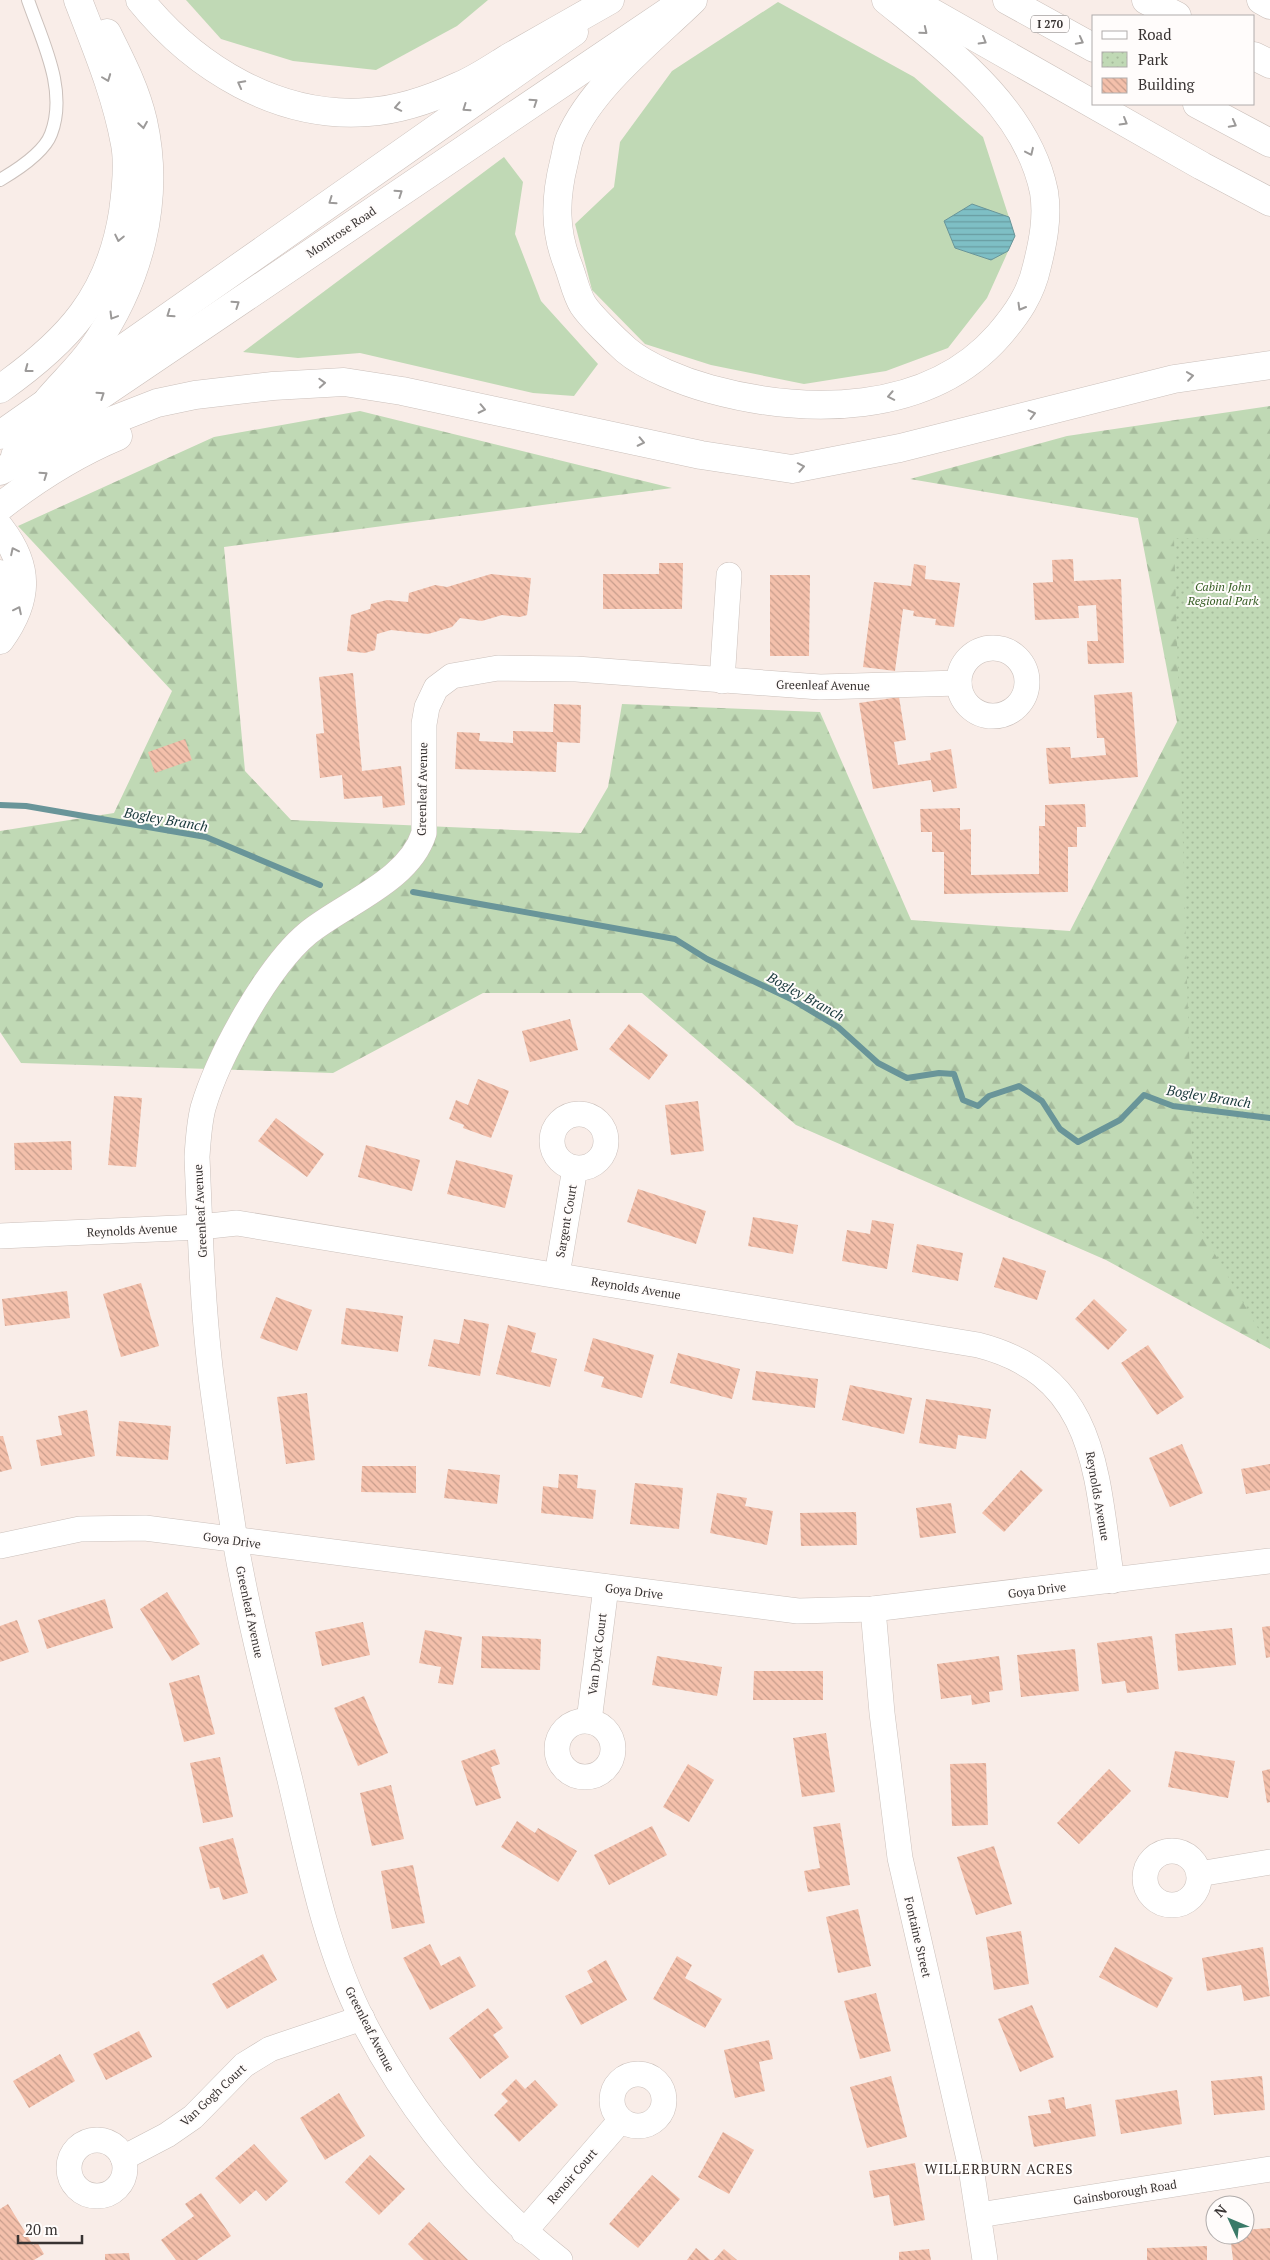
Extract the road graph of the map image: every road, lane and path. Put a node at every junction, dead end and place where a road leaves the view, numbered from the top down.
1 (28, 0) edge
2 (78, 0) edge
3 (91, 0) edge
4 (140, 0) edge
5 (610, 0) edge
6 (620, 0) edge
7 (685, 0) edge
8 (693, 0) edge
9 (886, 0) edge
10 (910, 0) edge
11 (1007, 0) edge
12 (1146, 0) edge
13 (1261, 0) edge
14 (1270, 5) edge
15 (1175, 15) edge
16 (1092, 47) edge
17 (1255, 56) edge
18 (1270, 64) edge
19 (1092, 103) edge
20 (1095, 105) edge
21 (1198, 105) edge
22 (1270, 143) edge
23 (0, 180) edge
24 (1270, 202) edge
25 (1270, 365) edge
26 (273, 386) junction
27 (0, 389) edge
28 (48, 400) junction
29 (0, 434) edge
30 (0, 469) edge
31 (1, 513) edge
32 (0, 574) edge
33 (729, 575) dead end
34 (0, 604) edge
35 (0, 640) edge
36 (722, 681) junction
37 (960, 683) dead end
38 (574, 1168) dead end
39 (200, 1227) junction
40 (0, 1236) edge
41 (557, 1275) junction
42 (236, 1541) junction
43 (0, 1546) edge
44 (1270, 1561) edge
45 (1112, 1582) junction
46 (606, 1587) junction
47 (873, 1610) junction
48 (589, 1721) dead end
49 (1270, 1862) edge
50 (1199, 1874) dead end
51 (362, 2018) junction
52 (620, 2120) dead end
53 (123, 2158) dead end
54 (1270, 2169) edge
55 (979, 2215) junction
56 (524, 2232) junction
57 (560, 2260) edge
58 (985, 2260) edge

1 - 23 lane
2 -> 27 main road
3 -> 28 main road
5 -> 4 main road
6 -> 28 main road
30 -> 7 main road, Montrose Road
9 -> 8 main road
10 -> 19 main road
11 -> 16 main road, I 270
12 - 15 main road
13 - 14 main road
17 - 18 main road
20 -> 24 main road
21 -> 22 main road
26 -> 25 main road
26 - 30 main road
31 -> 26 main road
28 - 29 main road
35 -> 31 main road
32 - 34 main road
33 - 36 street
36 - 37 street, Greenleaf Avenue
36 - 39 street, Greenleaf Avenue
38 - 41 street, Sargent Court
39 - 40 street, Reynolds Avenue
39 - 41 street, Reynolds Avenue
39 - 42 street, Greenleaf Avenue
41 - 45 street, Reynolds Avenue
42 - 43 street, Goya Drive
42 - 46 street, Goya Drive
42 - 51 street, Greenleaf Avenue
44 - 45 street, Goya Drive
45 - 47 street, Goya Drive
46 - 47 street, Goya Drive
46 - 48 street, Van Dyck Court
47 - 55 street, Fontaine Street
49 - 50 street
51 - 53 street, Van Gogh Court
51 - 56 street, Greenleaf Avenue
52 - 56 street, Renoir Court
54 - 55 street, Gainsborough Road
55 - 58 street, Fontaine Street
56 - 57 street, Greenleaf Avenue

